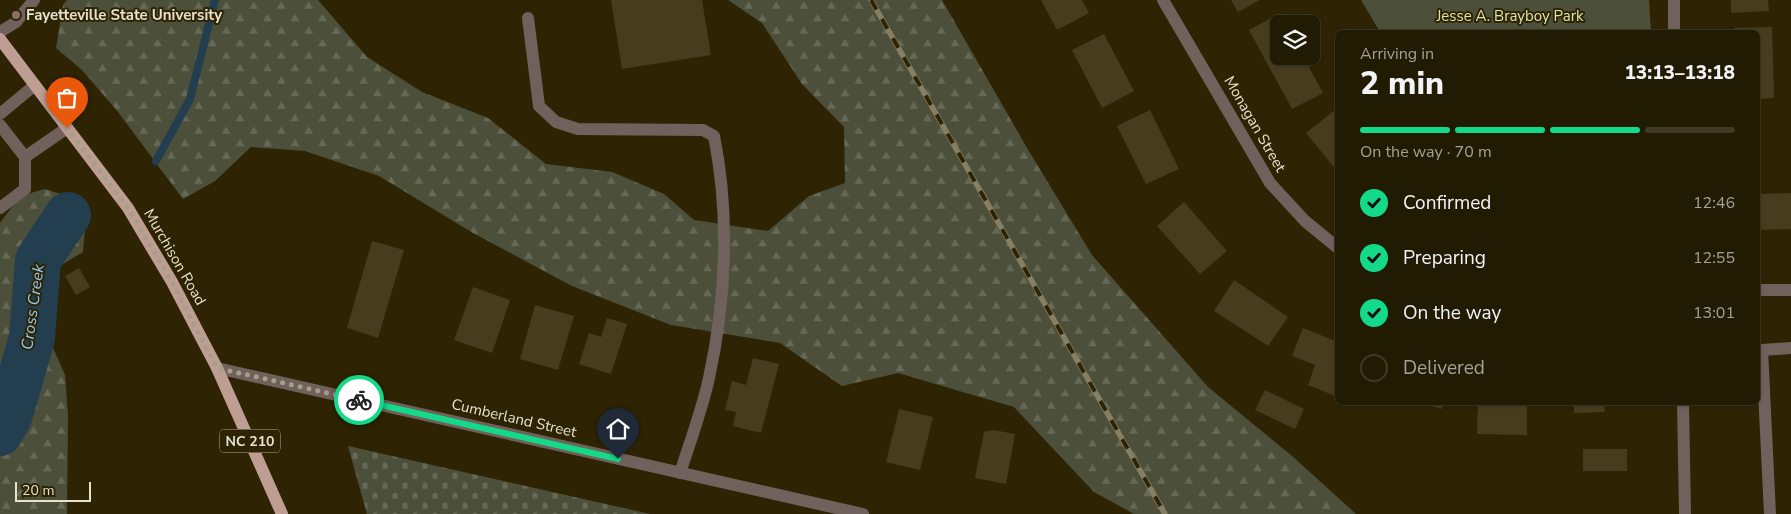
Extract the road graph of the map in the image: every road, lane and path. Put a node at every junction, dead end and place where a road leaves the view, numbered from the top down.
1 (34, 0) edge
2 (1164, 0) edge
3 (1674, 0) edge
4 (528, 18) dead end
5 (1674, 30) edge
6 (0, 32) edge
7 (0, 39) edge
8 (35, 85) junction
9 (0, 114) edge
10 (0, 125) edge
11 (67, 128) junction
12 (24, 157) junction
13 (0, 208) edge
14 (1335, 246) edge
15 (1760, 290) edge
16 (1791, 290) edge
17 (1791, 348) edge
18 (217, 368) junction
19 (1683, 405) edge
20 (680, 473) junction
21 (282, 514) edge
22 (863, 514) edge
23 (1685, 514) edge
24 (1770, 514) edge

1 - 6 street
2 - 14 street, Monagan Street
3 - 5 street
4 - 20 street
7 - 8 main road, Murchison Road / NC 210
8 - 9 street
8 - 11 main road, Murchison Road / NC 210
10 - 12 street
11 - 12 street
11 - 18 main road, Murchison Road / NC 210
12 - 13 street
15 - 16 street
17 - 24 street
18 - 20 street, Cumberland Street
18 - 21 main road, Murchison Road / NC 210
19 - 23 street
20 - 22 street, Cumberland Street

